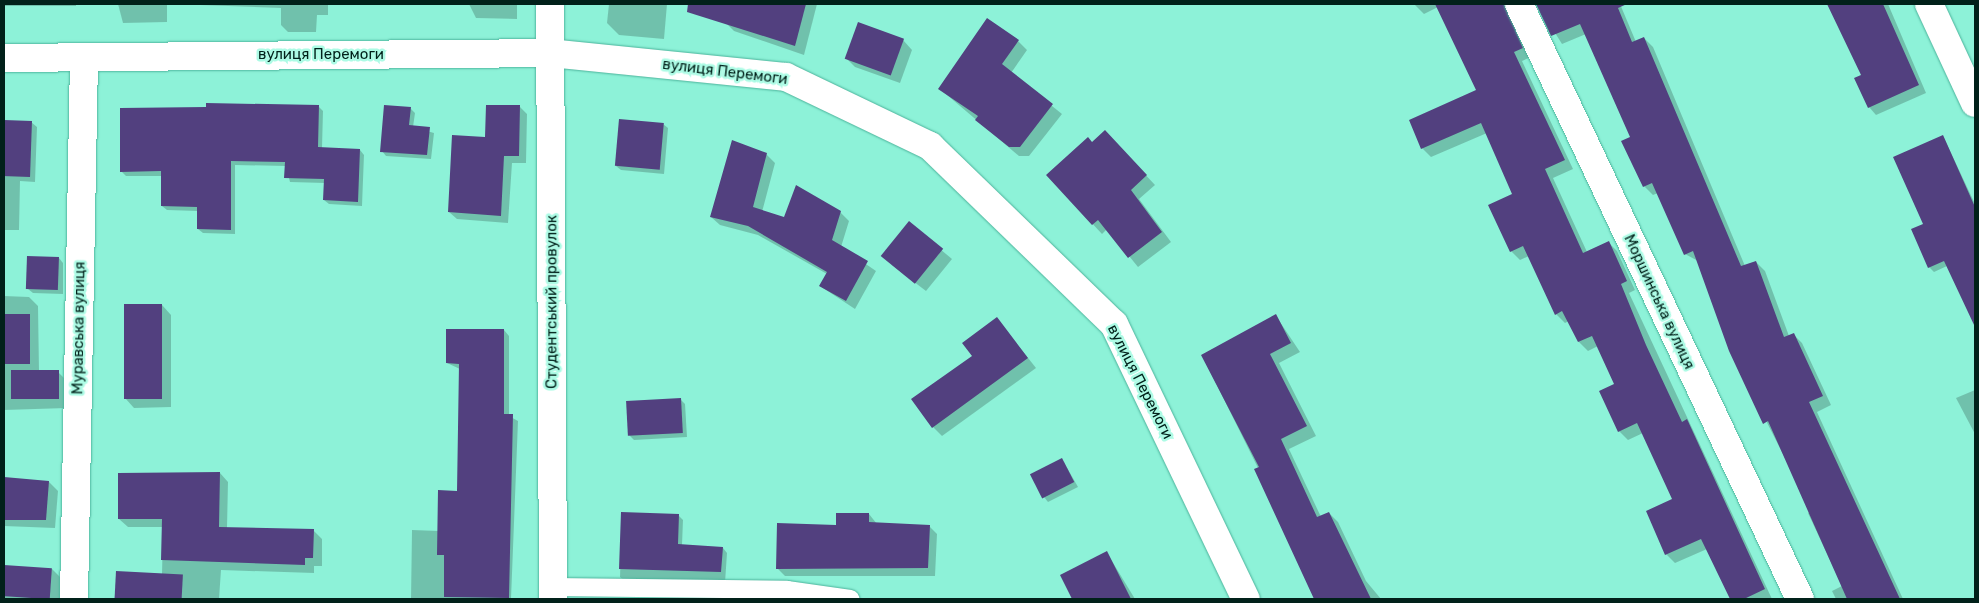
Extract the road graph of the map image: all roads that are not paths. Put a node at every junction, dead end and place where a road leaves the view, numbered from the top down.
1 (550, 4) edge
2 (1519, 4) edge
3 (1930, 4) edge
4 (550, 53) junction
5 (84, 56) junction
6 (4, 58) edge
7 (1975, 103) edge
8 (553, 593) edge
9 (74, 599) edge
10 (850, 599) edge
11 (1246, 599) edge
12 (1800, 599) edge

1 - 4 street, Студентський провулок
2 - 12 street, Моршинська вулиця
3 - 7 street
4 - 5 street, вулиця Перемоги
4 - 8 street, Студентський провулок
4 - 11 street, вулиця Перемоги
5 - 6 street, вулиця Перемоги
5 - 9 street, Муравська вулиця
8 - 10 lane

